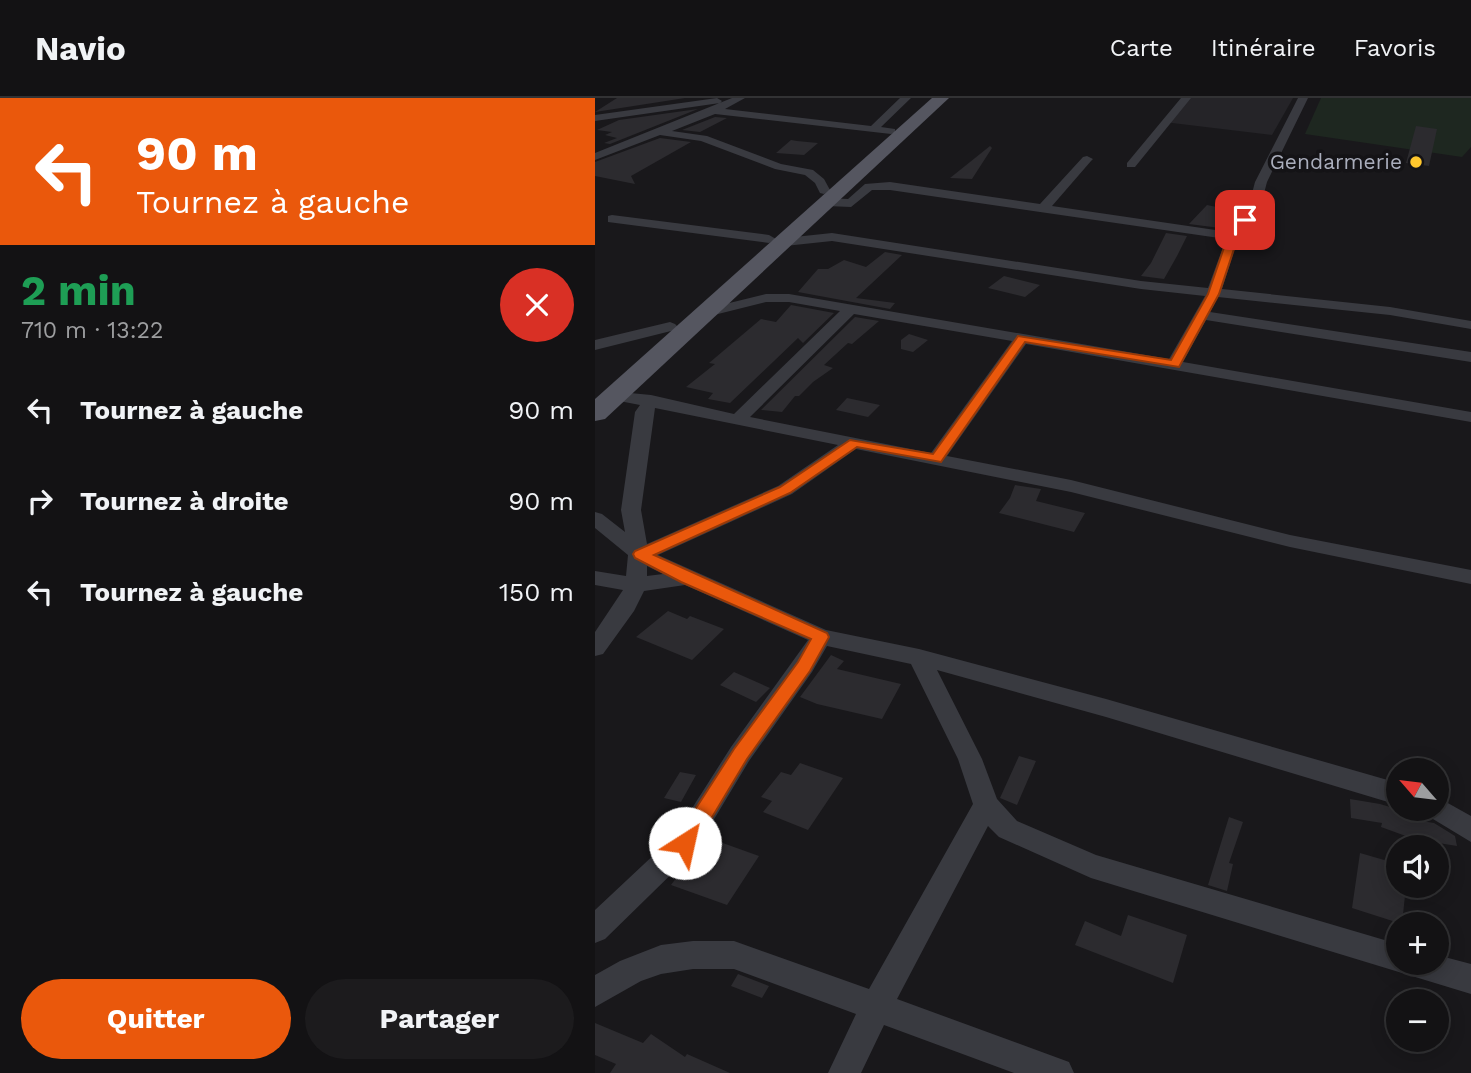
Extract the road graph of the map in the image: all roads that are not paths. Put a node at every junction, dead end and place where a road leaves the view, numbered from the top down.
1 (684, 98) edge
2 (738, 98) edge
3 (906, 98) edge
4 (928, 98) edge
5 (941, 98) edge
6 (1186, 98) edge
7 (1303, 98) edge
8 (710, 107) junction
9 (595, 118) edge
10 (882, 130) junction
11 (658, 132) junction
12 (595, 158) edge
13 (1087, 159) dead end
14 (1131, 165) dead end
15 (825, 196) junction
16 (1044, 207) junction
17 (612, 219) dead end
18 (1233, 236) junction
19 (777, 241) junction
20 (1213, 294) junction
21 (851, 309) junction
22 (706, 313) junction
23 (1202, 315) junction
24 (1471, 325) edge
25 (670, 327) junction
26 (1022, 338) junction
27 (595, 345) edge
28 (1471, 357) edge
29 (1174, 365) junction
30 (605, 395) edge
31 (651, 400) junction
32 (595, 414) edge
33 (1471, 417) edge
34 (739, 418) junction
35 (854, 442) junction
36 (936, 459) junction
37 (595, 518) edge
38 (640, 554) junction
39 (1471, 577) edge
40 (595, 578) edge
41 (687, 578) junction
42 (636, 585) junction
43 (821, 637) junction
44 (595, 648) edge
45 (919, 657) junction
46 (1386, 790) edge
47 (981, 815) junction
48 (1449, 816) edge
49 (1471, 830) edge
50 (595, 929) edge
51 (1386, 954) edge
52 (1449, 973) edge
53 (1471, 979) edge
54 (595, 992) edge
55 (876, 1007) junction
56 (843, 1073) edge
57 (1058, 1073) edge

1 - 8 street
2 - 8 street
3 - 10 street
4 - 10 main road
5 - 15 main road
6 - 14 street
7 - 18 street
8 - 9 street
8 - 10 street
8 - 11 street
10 - 15 main road
11 - 12 street
11 - 15 street
13 - 16 street
15 - 16 street
15 - 19 main road
16 - 18 street
17 - 19 street
18 - 20 street
19 - 20 street
19 - 22 main road
19 - 25 main road
20 - 23 street
20 - 24 street
21 - 22 street
21 - 26 street
21 - 34 street
22 - 30 main road
23 - 28 street
23 - 29 street
25 - 27 street
25 - 30 main road
26 - 29 street
26 - 36 street
29 - 33 street
30 - 31 street
30 - 32 main road
31 - 34 street
31 - 38 street
34 - 35 street
35 - 36 street
35 - 38 street
36 - 39 street
37 - 38 street
38 - 41 street
38 - 42 street
40 - 42 street
41 - 42 street
41 - 43 street
42 - 44 street
43 - 45 street
43 - 50 street
45 - 46 street
45 - 47 street
47 - 51 street
47 - 55 street
48 - 49 street
52 - 53 street
54 - 55 street
55 - 56 street
55 - 57 street

